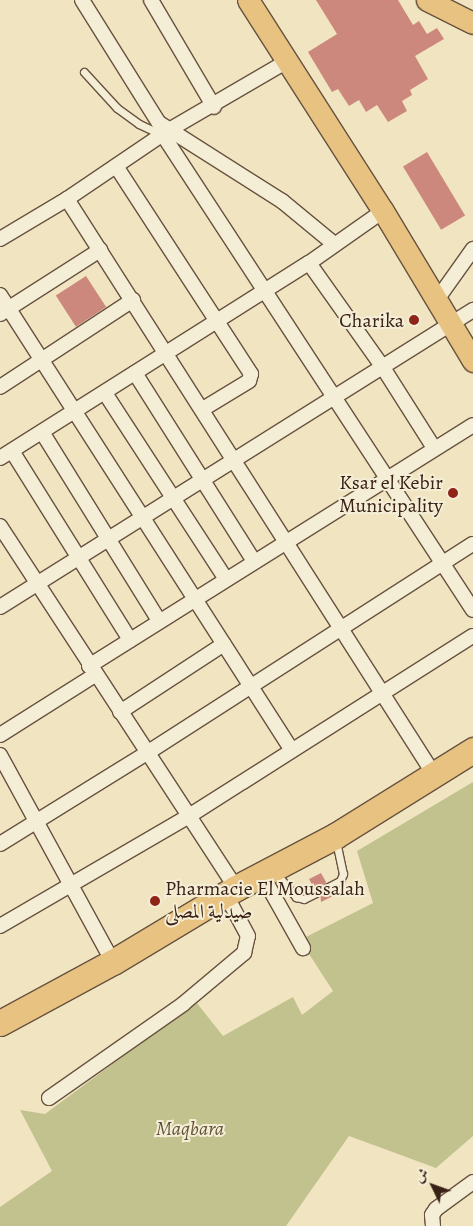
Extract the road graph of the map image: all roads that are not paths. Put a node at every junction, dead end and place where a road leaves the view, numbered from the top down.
1 (82, 0) edge
2 (151, 0) edge
3 (248, 0) edge
4 (428, 0) edge
5 (473, 23) edge
6 (286, 62) junction
7 (84, 72) dead end
8 (214, 107) junction
9 (166, 133) junction
10 (116, 166) junction
11 (67, 199) junction
12 (383, 211) junction
13 (2, 235) edge
14 (333, 243) junction
15 (473, 249) edge
16 (100, 250) junction
17 (309, 263) junction
18 (265, 288) junction
19 (0, 295) edge
20 (133, 300) junction
21 (436, 301) junction
22 (473, 310) edge
23 (4, 311) edge
24 (218, 319) junction
25 (450, 323) junction
26 (167, 353) junction
27 (44, 360) junction
28 (473, 361) edge
29 (382, 366) junction
30 (135, 374) junction
31 (0, 387) edge
32 (104, 393) junction
33 (335, 398) junction
34 (204, 409) junction
35 (76, 411) junction
36 (473, 425) edge
37 (42, 432) junction
38 (434, 448) junction
39 (6, 454) edge
40 (236, 460) junction
41 (386, 479) junction
42 (203, 481) junction
43 (175, 499) junction
44 (146, 518) junction
45 (0, 526) edge
46 (111, 539) junction
47 (287, 541) junction
48 (473, 544) edge
49 (80, 557) junction
50 (254, 561) junction
51 (442, 563) junction
52 (226, 579) junction
53 (36, 586) junction
54 (196, 598) junction
55 (0, 607) edge
56 (473, 610) edge
57 (159, 621) junction
58 (343, 627) junction
59 (473, 636) edge
60 (130, 640) junction
61 (224, 644) junction
62 (92, 670) junction
63 (250, 686) junction
64 (384, 692) junction
65 (120, 712) junction
66 (0, 734) edge
67 (290, 749) junction
68 (473, 750) edge
69 (147, 753) junction
70 (1, 757) edge
71 (436, 776) junction
72 (189, 816) junction
73 (35, 822) junction
74 (335, 836) junction
75 (0, 844) edge
76 (268, 872) junction
77 (70, 884) junction
78 (328, 887) dead end
79 (231, 892) junction
80 (316, 893) dead end
81 (0, 926) edge
82 (303, 948) dead end
83 (113, 962) junction
84 (0, 1023) edge
85 (49, 1098) dead end
86 (473, 1182) edge
87 (433, 1226) edge

1 - 9 street
2 - 8 street
3 - 6 main road
4 - 5 main road
6 - 8 street
6 - 12 main road
7 - 9 lane
8 - 9 street
9 - 10 street
9 - 14 street
9 - 18 street
10 - 11 street
10 - 24 street
11 - 13 street
11 - 16 street
12 - 14 street
12 - 21 main road
14 - 17 street
15 - 21 street
16 - 20 street
16 - 23 street
17 - 18 street
17 - 29 street
18 - 24 street
18 - 33 street
19 - 23 street
20 - 26 street
20 - 27 street
21 - 25 main road
22 - 25 street
23 - 27 street
24 - 26 street
24 - 34 street
25 - 28 main road
25 - 29 street
26 - 30 street
26 - 34 street
27 - 31 street
27 - 35 street
29 - 33 street
29 - 38 street
30 - 32 street
30 - 42 street
32 - 35 street
32 - 43 street
33 - 40 street
33 - 41 street
34 - 40 street
35 - 37 street
35 - 44 street
36 - 38 street
37 - 39 street
37 - 46 street
38 - 41 street
39 - 49 street
40 - 42 street
40 - 47 street
41 - 47 street
41 - 51 street
42 - 43 street
42 - 50 street
43 - 44 street
43 - 52 street
44 - 46 street
44 - 54 street
45 - 53 street
46 - 49 street
46 - 57 street
47 - 50 street
47 - 58 street
48 - 51 street
49 - 53 street
49 - 60 street
50 - 52 street
51 - 56 street
51 - 58 street
52 - 54 street
53 - 55 street
53 - 62 street
54 - 57 street
54 - 61 street
57 - 60 street
58 - 63 street
58 - 64 street
59 - 64 street
60 - 62 street
61 - 63 street
61 - 65 street
62 - 65 street
62 - 66 street
63 - 67 street
63 - 69 street
64 - 67 street
64 - 71 street
65 - 69 street
67 - 72 street
68 - 71 highway
69 - 72 street
69 - 73 street
70 - 73 street
71 - 74 highway
72 - 77 street
72 - 79 street
73 - 75 street
73 - 77 street
74 - 76 highway
74 - 78 lane
76 - 79 highway
76 - 80 lane
76 - 82 street
77 - 81 street
77 - 83 street
79 - 83 highway
79 - 85 street
83 - 84 highway
86 - 87 street

